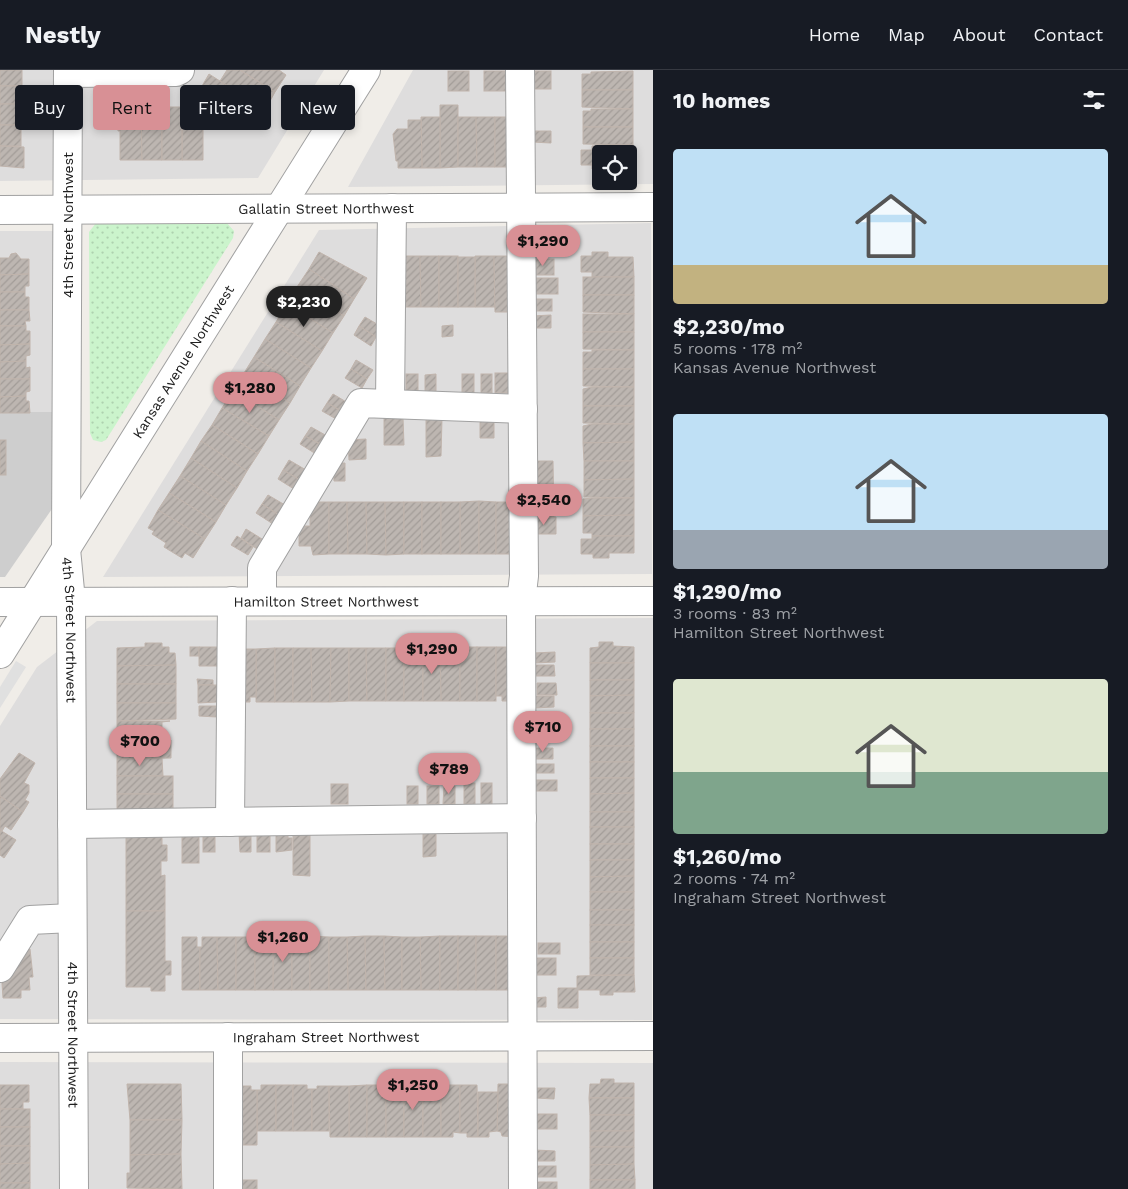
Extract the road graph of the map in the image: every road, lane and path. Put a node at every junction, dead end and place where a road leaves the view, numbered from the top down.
1 (180, 70) edge
2 (366, 70) edge
3 (520, 70) edge
4 (68, 72) edge
5 (653, 207) edge
6 (280, 208) junction
7 (392, 208) junction
8 (521, 208) junction
9 (0, 210) edge
10 (68, 210) junction
11 (390, 404) junction
12 (523, 409) junction
13 (66, 549) junction
14 (653, 600) edge
15 (70, 601) junction
16 (232, 601) junction
17 (262, 601) junction
18 (521, 601) junction
19 (0, 602) edge
20 (31, 603) junction
21 (0, 654) edge
22 (522, 818) junction
23 (230, 822) junction
24 (72, 824) junction
25 (72, 918) junction
26 (0, 968) edge
27 (523, 1036) junction
28 (653, 1036) edge
29 (228, 1037) junction
30 (0, 1038) edge
31 (73, 1038) junction
32 (74, 1189) edge
33 (228, 1189) edge
34 (523, 1189) edge

1 - 4 street
2 - 6 street, Kansas Avenue Northwest
3 - 8 street
4 - 10 street, 4th Street Northwest
5 - 8 street, Gallatin Street Northwest
6 - 7 street, Gallatin Street Northwest
6 - 10 street, Gallatin Street Northwest
6 - 13 street, Kansas Avenue Northwest
7 - 8 street, Gallatin Street Northwest
7 - 11 street
8 - 12 street
9 - 10 street, Gallatin Street Northwest
10 - 13 street, 4th Street Northwest
11 - 12 street
11 - 17 street
12 - 18 street
13 - 15 street, 4th Street Northwest
13 - 20 street, Kansas Avenue Northwest
14 - 18 street, Hamilton Street Northwest
15 - 16 street, Hamilton Street Northwest
15 - 20 street, Hamilton Street Northwest
15 - 24 street, 4th Street Northwest
16 - 17 street, Hamilton Street Northwest
16 - 23 street
17 - 18 street, Hamilton Street Northwest
18 - 22 street
19 - 20 street, Hamilton Street Northwest
20 - 21 street, Kansas Avenue Northwest
22 - 23 street
22 - 27 street
23 - 24 street
24 - 25 street, 4th Street Northwest
25 - 26 street
25 - 31 street, 4th Street Northwest
27 - 28 street, Ingraham Street Northwest
27 - 29 street, Ingraham Street Northwest
27 - 34 street
29 - 31 street, Ingraham Street Northwest
29 - 33 street
30 - 31 street, Ingraham Street Northwest
31 - 32 street, 4th Street Northwest

